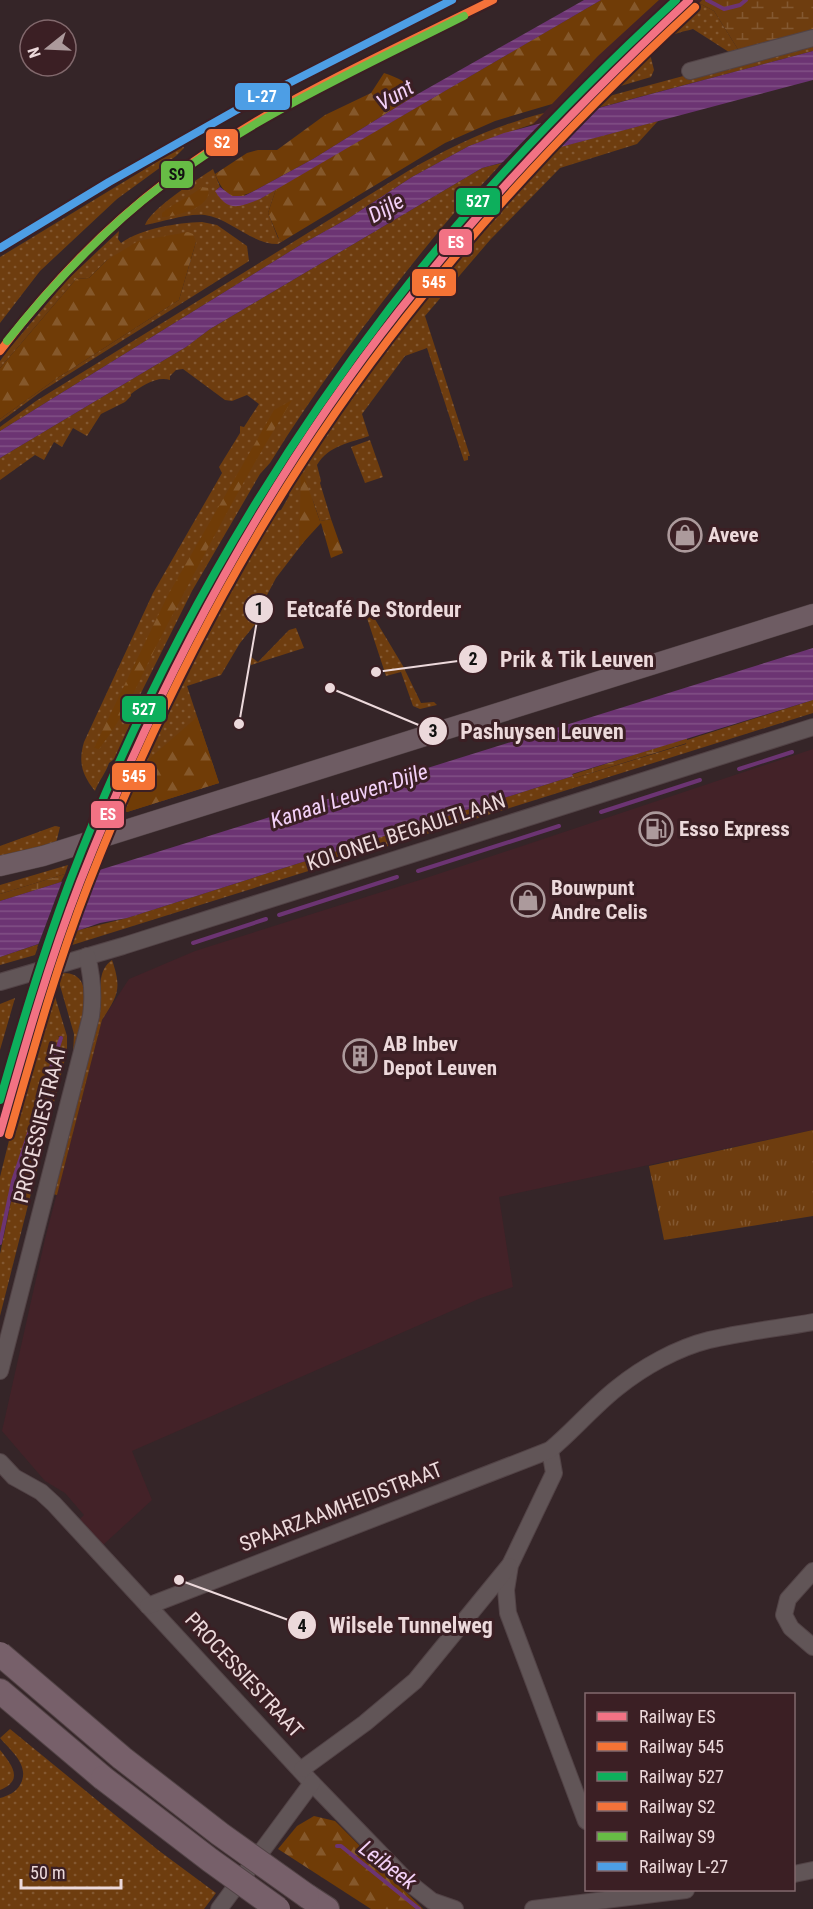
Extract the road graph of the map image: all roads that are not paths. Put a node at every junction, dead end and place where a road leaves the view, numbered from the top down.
1 (813, 38) edge
2 (690, 71) dead end
3 (813, 614) edge
4 (813, 727) edge
5 (0, 866) edge
6 (87, 956) junction
7 (4, 982) edge
8 (813, 1322) edge
9 (0, 1371) edge
10 (550, 1450) junction
11 (0, 1462) edge
12 (510, 1565) junction
13 (813, 1571) edge
14 (148, 1606) junction
15 (813, 1647) edge
16 (0, 1654) edge
17 (0, 1691) edge
18 (307, 1776) junction
19 (585, 1818) edge
20 (813, 1870) edge
21 (795, 1874) edge
22 (662, 1891) edge
23 (613, 1893) edge
24 (317, 1903) edge
25 (219, 1909) edge
26 (278, 1909) edge
27 (455, 1909) edge
28 (533, 1909) edge

1 - 2 street
3 - 5 main road
4 - 6 street, KOLONEL BEGAULTLAAN
6 - 7 street, KOLONEL BEGAULTLAAN
6 - 9 street, PROCESSIESTRAAT
8 - 10 street
10 - 12 street
10 - 14 street, SPAARZAAMHEIDSTRAAT
11 - 14 street, PROCESSIESTRAAT
12 - 18 street
12 - 19 street
13 - 15 street
14 - 18 street, PROCESSIESTRAAT
16 - 24 highway, bridge
17 - 26 highway, bridge
18 - 25 street
18 - 27 street, PROCESSIESTRAAT
20 - 21 street
22 - 23 street
23 - 28 street

